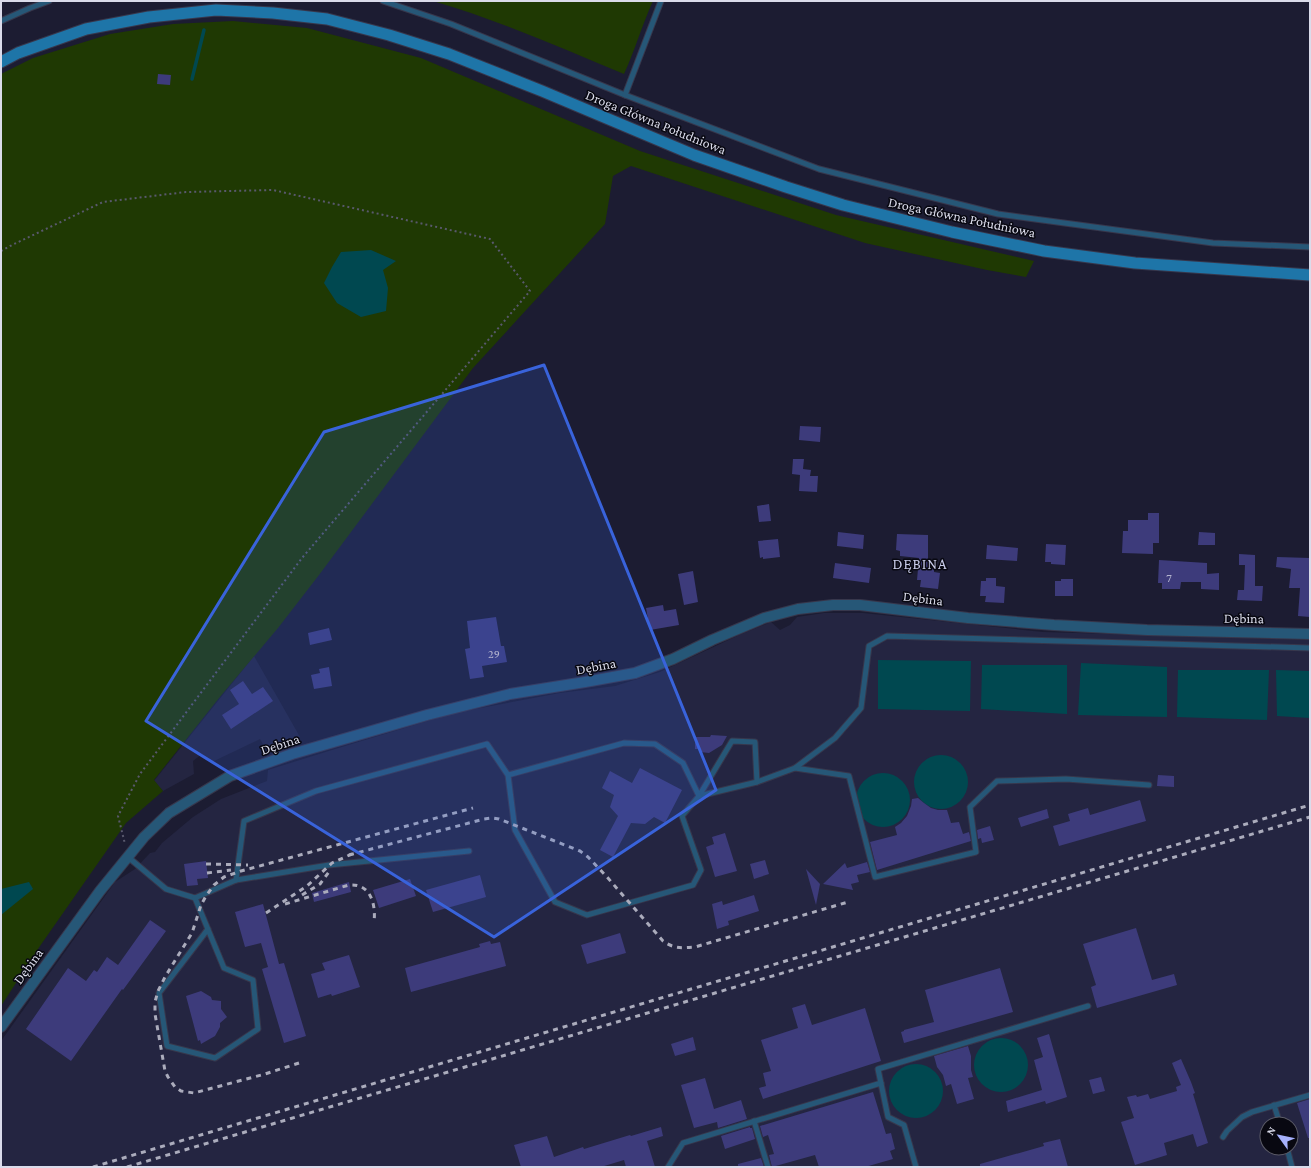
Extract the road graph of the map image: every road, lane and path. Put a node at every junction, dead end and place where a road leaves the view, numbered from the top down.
1 (49, 1) edge
2 (382, 1) edge
3 (661, 1) edge
4 (1, 21) edge
5 (1, 62) edge
6 (625, 95) junction
7 (1310, 247) edge
8 (1, 251) edge
9 (1310, 275) edge
10 (1310, 634) edge
11 (1310, 648) edge
12 (795, 768) junction
13 (508, 775) junction
14 (757, 782) junction
15 (1149, 785) dead end
16 (700, 796) junction
17 (469, 851) dead end
18 (128, 857) junction
19 (236, 880) junction
20 (195, 898) junction
21 (208, 929) junction
22 (1088, 1006) dead end
23 (1, 1027) edge
24 (881, 1083) junction
25 (1310, 1095) edge
26 (1274, 1105) junction
27 (1277, 1116) edge
28 (754, 1121) junction
29 (1223, 1137) dead end
30 (1289, 1156) edge
31 (668, 1167) edge
32 (768, 1167) edge
33 (916, 1167) edge
34 (1292, 1167) edge

1 - 4 lane
2 - 6 lane
3 - 6 lane
5 - 9 main road, Droga Główna Południowa
6 - 7 lane
8 - 18 path
10 - 18 street, Dębina
11 - 12 lane
12 - 14 lane
12 - 15 lane
13 - 16 lane
13 - 16 lane
13 - 19 lane
14 - 16 lane
14 - 16 lane
17 - 19 lane
18 - 20 lane
18 - 23 street, Dębina
19 - 20 lane
20 - 21 lane
21 - 21 lane
22 - 24 lane
24 - 28 lane
24 - 33 lane
25 - 26 lane
26 - 27 lane
26 - 29 lane
28 - 31 lane
28 - 32 lane
30 - 34 lane

